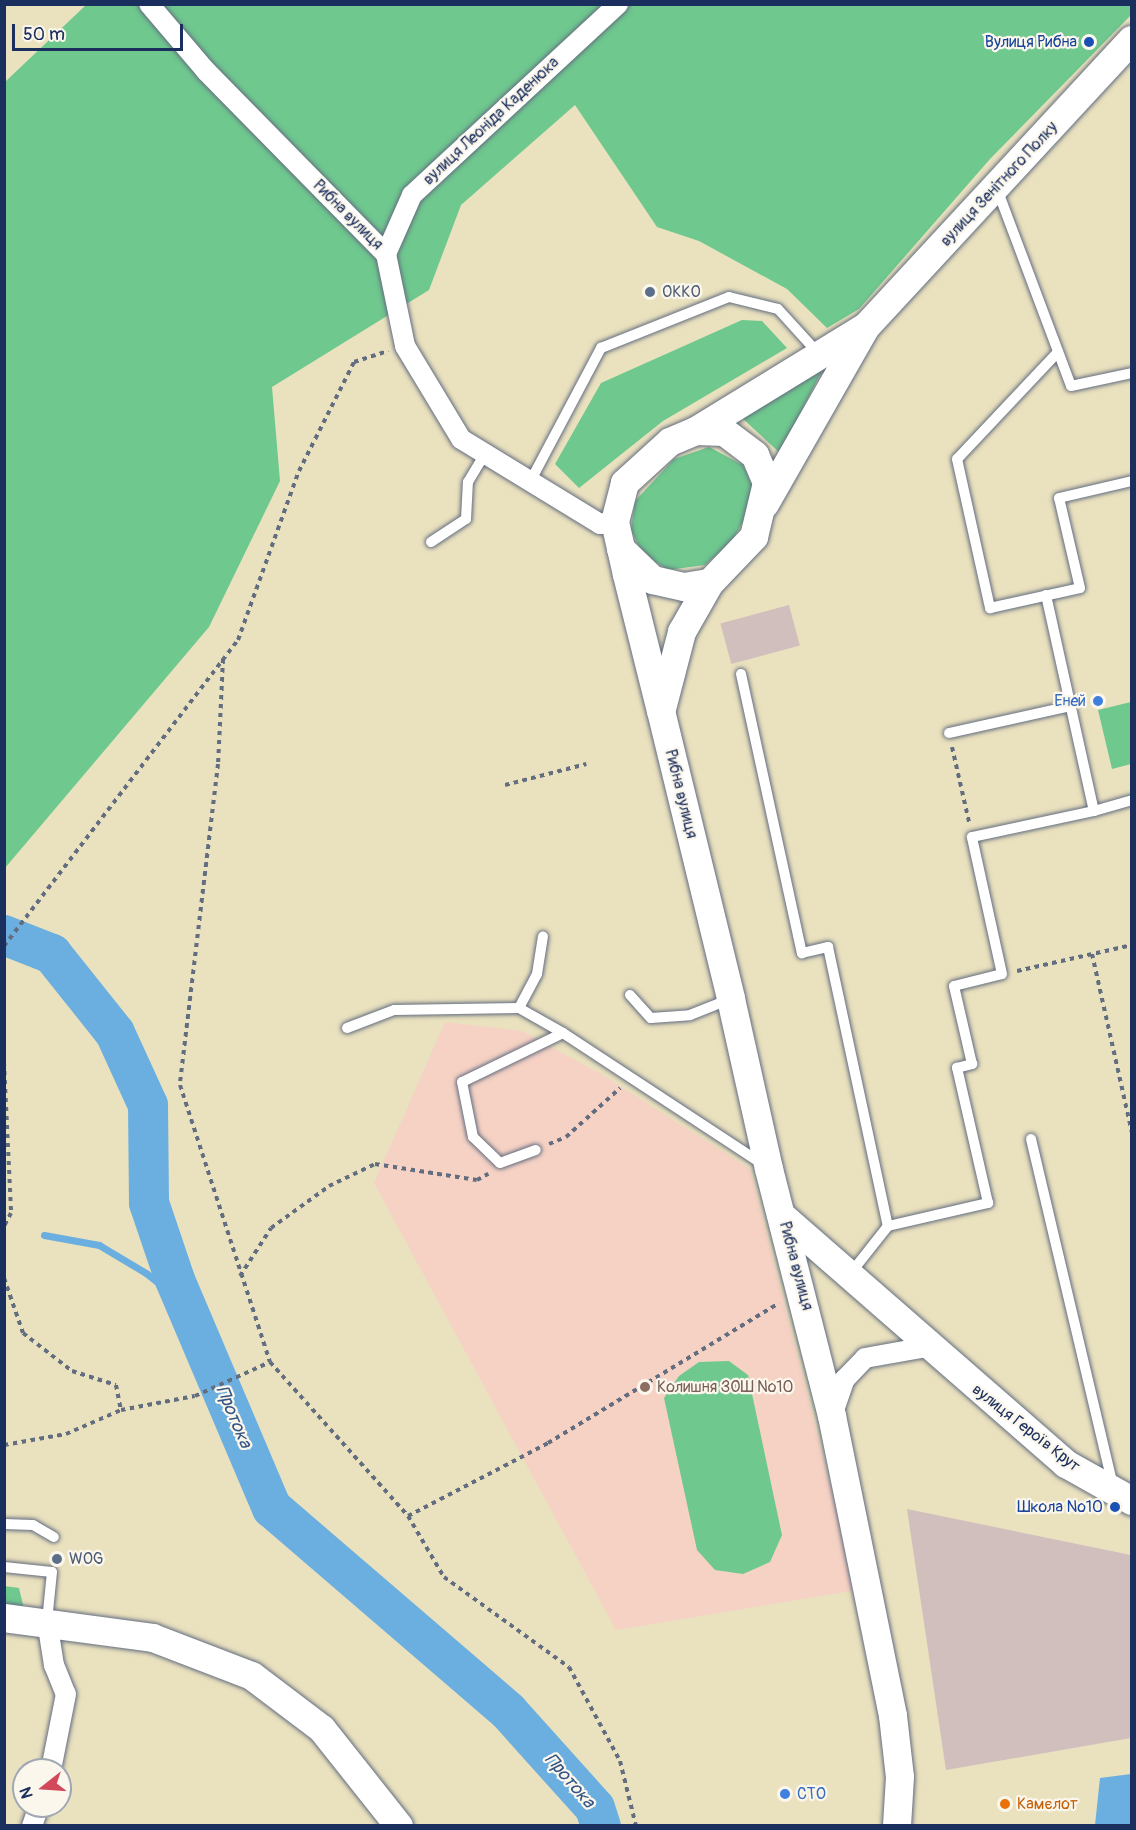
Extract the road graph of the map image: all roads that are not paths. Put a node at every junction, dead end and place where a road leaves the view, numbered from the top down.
1 (149, 4) edge
2 (618, 4) edge
3 (1131, 40) edge
4 (997, 189) junction
5 (386, 254) junction
6 (866, 327) junction
7 (817, 352) junction
8 (1058, 352) junction
9 (1131, 373) edge
10 (696, 431) junction
11 (485, 453) junction
12 (530, 482) junction
13 (1131, 482) edge
14 (763, 508) junction
15 (618, 535) junction
16 (431, 542) dead end
17 (710, 583) junction
18 (1046, 595) junction
19 (741, 674) dead end
20 (1071, 706) junction
21 (661, 711) junction
22 (949, 733) road end
23 (1131, 800) edge
24 (1094, 811) junction
25 (543, 936) dead end
26 (630, 995) dead end
27 (731, 999) junction
28 (519, 1008) junction
29 (347, 1028) dead end
30 (564, 1033) junction
31 (1031, 1139) dead end
32 (536, 1150) dead end
33 (770, 1169) junction
34 (783, 1216) junction
35 (888, 1226) junction
36 (847, 1277) junction
37 (927, 1347) junction
38 (832, 1416) junction
39 (1123, 1496) edge
40 (4, 1524) edge
41 (54, 1537) dead end
42 (4, 1567) edge
43 (4, 1618) edge
44 (47, 1621) junction
45 (53, 1758) edge
46 (399, 1826) edge
47 (897, 1826) edge

1 - 5 street, Рибна вулиця
2 - 5 street, вулиця Леоніда Каденюка
3 - 4 street, вулиця Зенітного Полку
4 - 6 street, вулиця Зенітного Полку
4 - 8 lane
5 - 11 street, Рибна вулиця
6 - 7 street, вулиця Зенітного Полку
6 - 14 street, вулиця Зенітного Полку
7 - 10 street, вулиця Зенітного Полку
7 - 12 lane
8 - 9 lane
8 - 18 lane
10 - 14 street
10 - 15 street
11 - 12 street, Рибна вулиця
11 - 16 lane
12 - 15 street, Рибна вулиця
13 - 18 lane
14 - 17 street
15 - 17 street
15 - 21 street, Рибна вулиця
17 - 21 street, Рибна вулиця
18 - 20 lane
19 - 35 lane
20 - 22 lane
20 - 24 lane
21 - 27 street, Рибна вулиця
23 - 24 lane
24 - 35 lane
25 - 28 lane
26 - 27 lane
27 - 33 street, Рибна вулиця
28 - 29 lane
28 - 30 lane
30 - 32 lane
30 - 33 lane
31 - 39 lane
33 - 34 street, Рибна вулиця
34 - 36 street, вулиця Героїв Крут
34 - 38 street, Рибна вулиця
35 - 36 lane
36 - 37 street, вулиця Героїв Крут
37 - 38 street
37 - 39 street, вулиця Героїв Крут
38 - 47 street, Рибна вулиця
40 - 41 lane
42 - 44 lane
43 - 44 street
44 - 45 street
44 - 46 street

